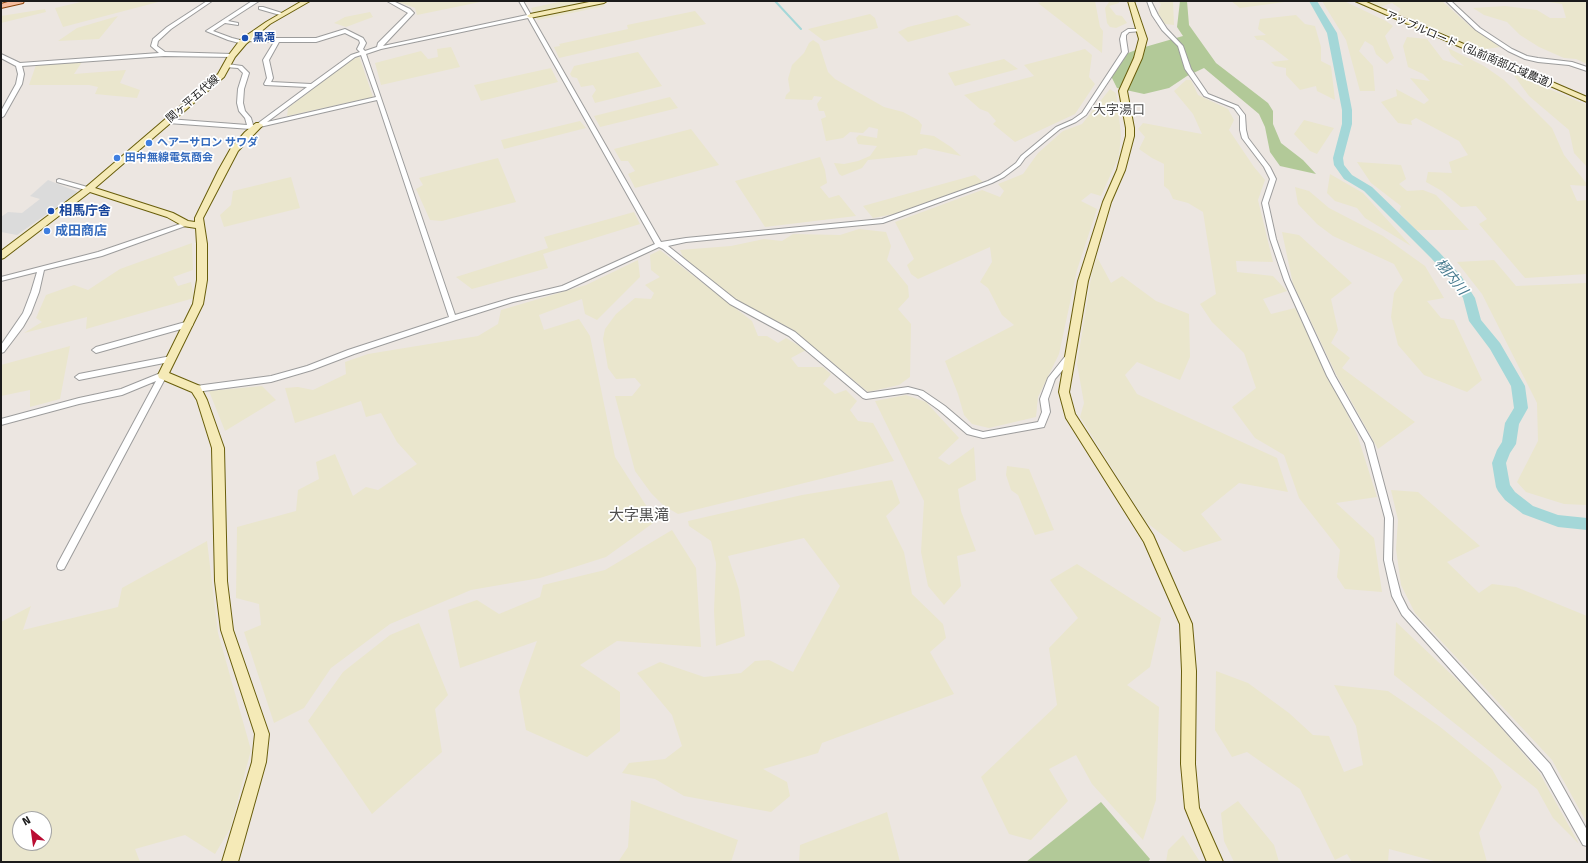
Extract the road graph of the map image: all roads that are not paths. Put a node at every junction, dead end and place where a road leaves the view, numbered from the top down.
1 (20, 1) edge
2 (210, 1) edge
3 (257, 1) edge
4 (307, 1) edge
5 (389, 1) edge
6 (521, 1) edge
7 (604, 1) edge
8 (1131, 1) edge
9 (1149, 1) edge
10 (1358, 1) edge
11 (1448, 1) edge
12 (1, 6) edge
13 (261, 8) dead end
14 (282, 14) junction
15 (530, 16) junction
16 (224, 21) junction
17 (236, 24) dead end
18 (1140, 30) junction
19 (277, 40) junction
20 (245, 41) junction
21 (380, 48) junction
22 (363, 52) junction
23 (164, 54) junction
24 (1, 56) edge
25 (232, 56) junction
26 (18, 65) junction
27 (227, 66) junction
28 (1587, 69) edge
29 (312, 86) junction
30 (379, 98) junction
31 (1587, 100) edge
32 (1, 116) edge
33 (168, 121) junction
34 (255, 126) junction
35 (59, 181) dead end
36 (89, 189) junction
37 (186, 224) junction
38 (201, 226) junction
39 (659, 245) junction
40 (1, 256) edge
41 (41, 269) junction
42 (1, 279) edge
43 (453, 318) junction
44 (189, 324) junction
45 (1, 350) edge
46 (96, 350) dead end
47 (1071, 355) junction
48 (171, 360) junction
49 (163, 375) junction
50 (79, 377) dead end
51 (196, 389) junction
52 (1, 422) edge
53 (61, 566) dead end
54 (1587, 841) edge
55 (230, 862) edge
56 (1215, 862) edge

1 - 12 main road
2 - 23 street
3 - 16 street
4 - 14 street, 関ヶ平五代線
5 - 21 street
6 - 15 street
7 - 15 street
8 - 18 street
9 - 54 street
10 - 31 street, アップルロード（弘前南部広域農道）
11 - 28 street
13 - 14 street
14 - 20 street, 関ヶ平五代線
15 - 21 street
15 - 39 street
16 - 17 street
16 - 20 street
18 - 39 street
18 - 47 street
19 - 20 street
19 - 22 street
19 - 29 street
20 - 25 street, 関ヶ平五代線
21 - 22 street
22 - 29 street
22 - 30 street
23 - 25 street
23 - 26 street
24 - 26 street
25 - 27 street, 関ヶ平五代線
26 - 32 street
27 - 33 street, 関ヶ平五代線
27 - 34 street
29 - 34 street
30 - 34 street
30 - 43 street
33 - 34 street
33 - 36 street, 関ヶ平五代線
34 - 38 street
35 - 36 street
36 - 37 street
36 - 40 street, 関ヶ平五代線
37 - 38 street
37 - 41 street
38 - 44 street
39 - 43 street
39 - 47 street
41 - 42 street
41 - 45 street
43 - 51 street
44 - 46 street
44 - 48 street
47 - 56 street
48 - 49 street
48 - 50 street
49 - 51 street
49 - 52 street
49 - 53 street
51 - 55 street

